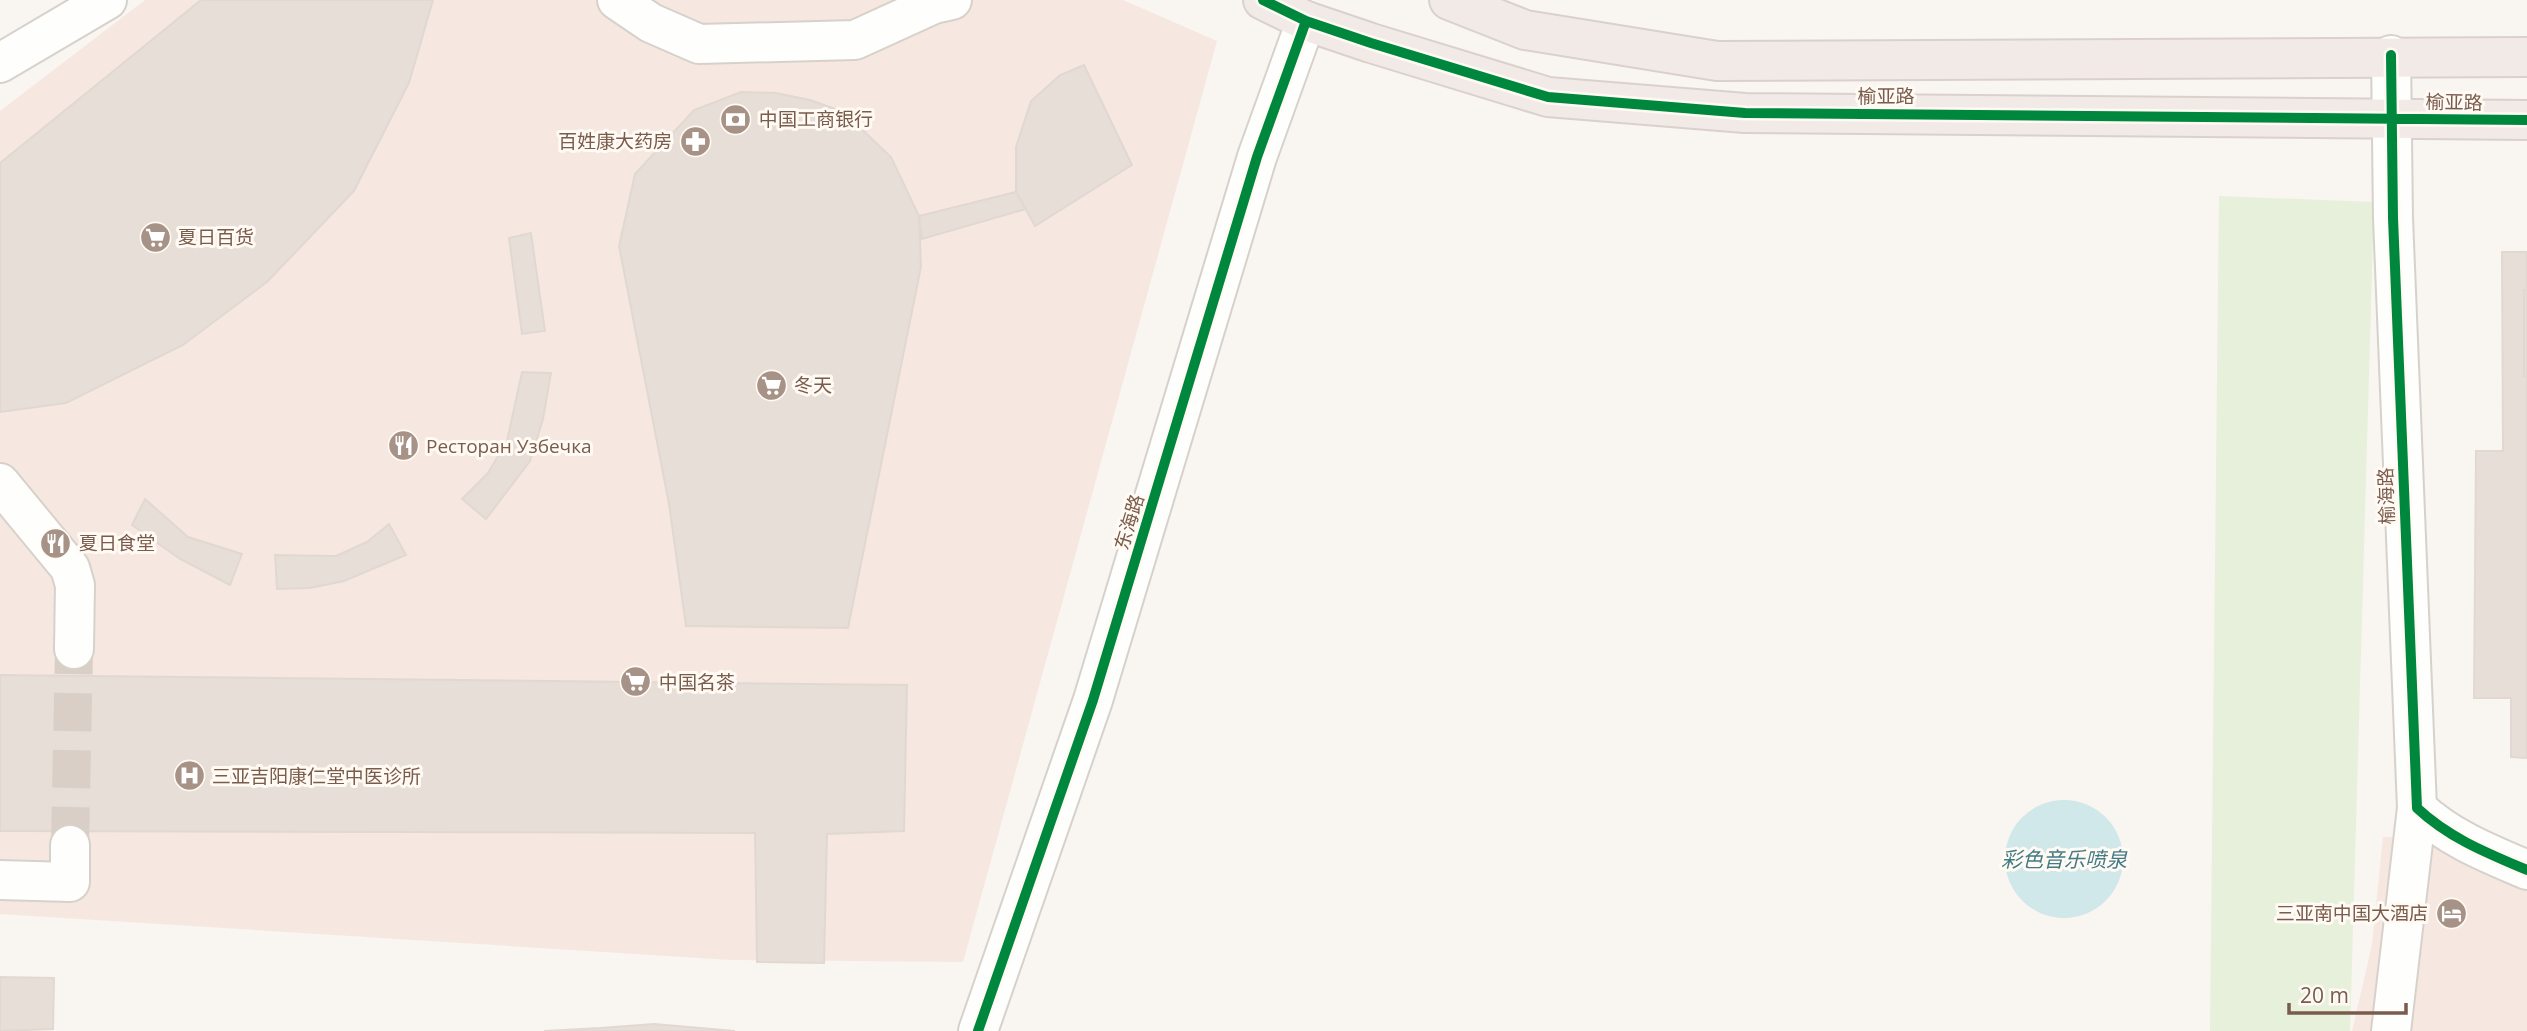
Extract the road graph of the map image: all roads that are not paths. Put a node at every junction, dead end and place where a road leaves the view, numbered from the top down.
1 (107, 0) edge
2 (617, 0) edge
3 (952, 0) edge
4 (1263, 0) edge
5 (1449, 0) edge
6 (1306, 21) junction
7 (2391, 55) junction
8 (2527, 57) edge
9 (0, 63) edge
10 (2392, 118) junction
11 (2527, 120) edge
12 (0, 483) edge
13 (74, 649) tunnel mouth
14 (2417, 808) junction
15 (71, 845) tunnel mouth
16 (2527, 870) edge
17 (0, 880) edge
18 (978, 1031) edge
19 (2391, 1031) edge

1 - 9 street
2 - 3 street
4 - 6 highway, 榆亚路
5 - 7 highway, 榆亚路
6 - 10 highway, 榆亚路
6 - 18 street, 东海路
7 - 8 highway, 榆亚路
7 - 10 street, 榆海路
10 - 11 highway, 榆亚路
10 - 14 street, 榆海路
12 - 13 street
14 - 16 street
14 - 19 street, 榆海路
15 - 17 street

